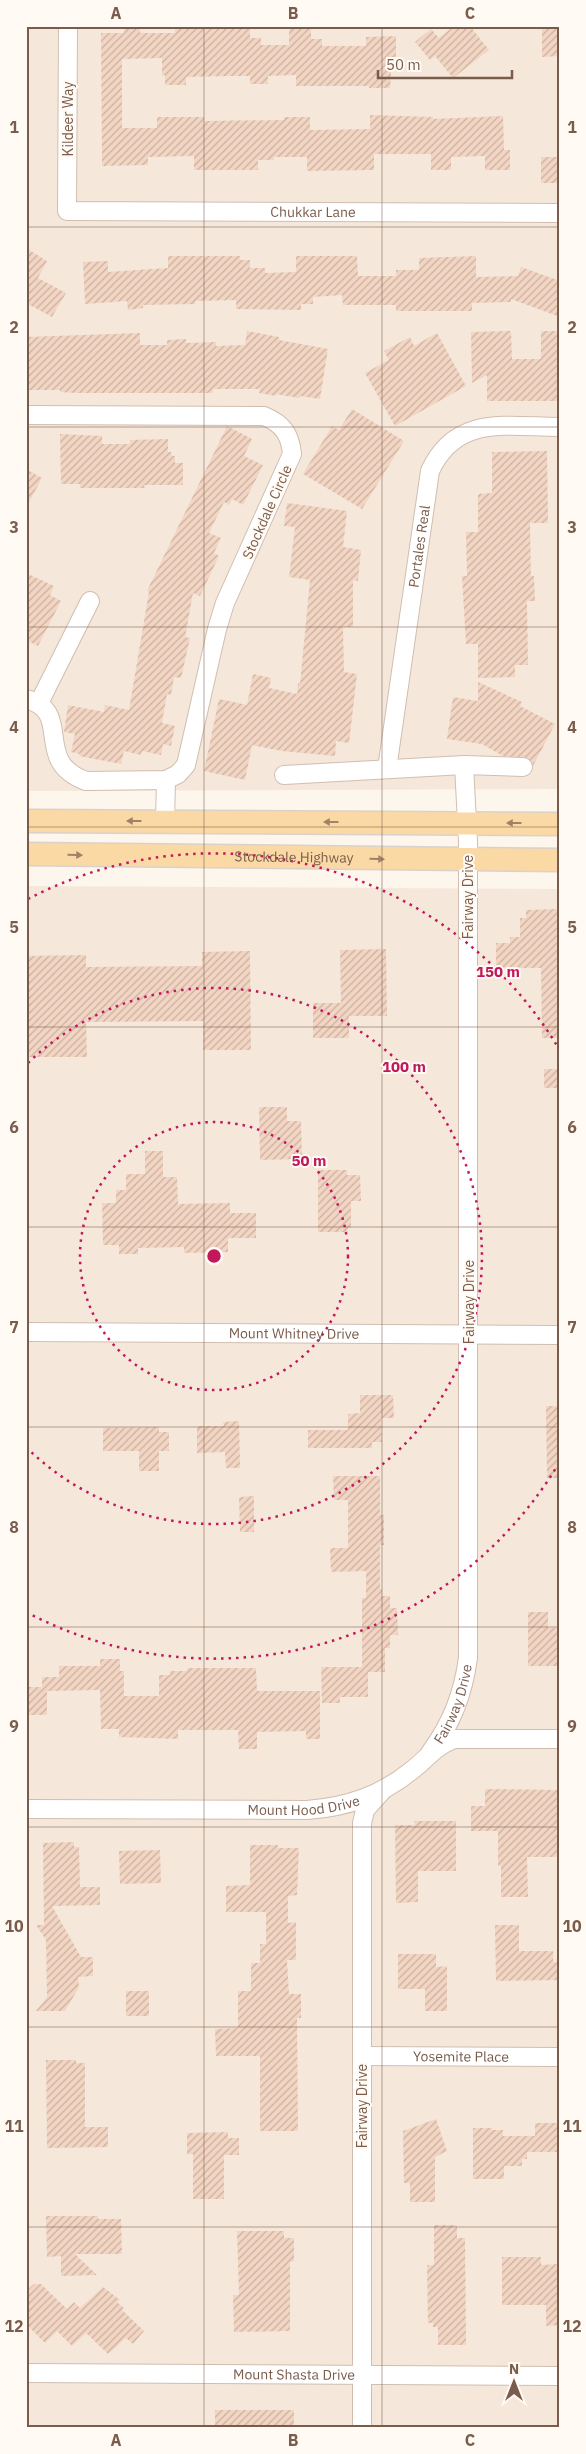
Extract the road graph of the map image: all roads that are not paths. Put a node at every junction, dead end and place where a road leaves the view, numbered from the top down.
1 (68, 26) edge
2 (67, 211) joint
3 (560, 213) edge
4 (26, 415) edge
5 (560, 427) edge
6 (90, 601) dead end
7 (32, 701) edge
8 (464, 765) junction
9 (523, 767) dead end
10 (387, 769) junction
11 (284, 775) dead end
12 (166, 780) junction
13 (26, 821) edge
14 (165, 821) junction
15 (560, 824) edge
16 (468, 841) junction
17 (26, 854) edge
18 (560, 860) edge
19 (26, 1332) edge
20 (469, 1335) junction
21 (560, 1335) edge
22 (560, 1739) edge
23 (430, 1753) junction
24 (382, 1791) junction
25 (26, 1808) edge
26 (362, 2056) junction
27 (560, 2057) edge
28 (26, 2373) edge
29 (362, 2375) junction
30 (560, 2376) edge
31 (362, 2428) edge

1 - 2 street, Kildeer Way
2 - 3 street, Chukkar Lane
4 - 12 street, Stockdale Circle
5 - 10 street, Portales Real
6 - 7 street
7 - 12 street
8 - 9 street
8 - 10 street
8 - 16 street, Fairway Drive
10 - 11 street
12 - 14 street
14 -> 13 main road, Stockdale Highway
16 -> 14 main road, Stockdale Highway
15 -> 16 main road, Stockdale Highway
17 -> 16 main road, Stockdale Highway
16 - 18 main road, Stockdale Highway
16 - 20 street, Fairway Drive
19 - 20 street, Mount Whitney Drive
20 - 21 street, Mount Whitney Drive
20 - 23 street, Fairway Drive
22 - 23 street, Mount Hood Drive
23 - 24 street, Mount Hood Drive
24 - 25 street, Mount Hood Drive
24 - 26 street, Fairway Drive
26 - 27 street, Yosemite Place
26 - 29 street, Fairway Drive
28 - 29 street, Mount Shasta Drive
29 - 30 street, Mount Shasta Drive
29 - 31 street, Fairway Drive

